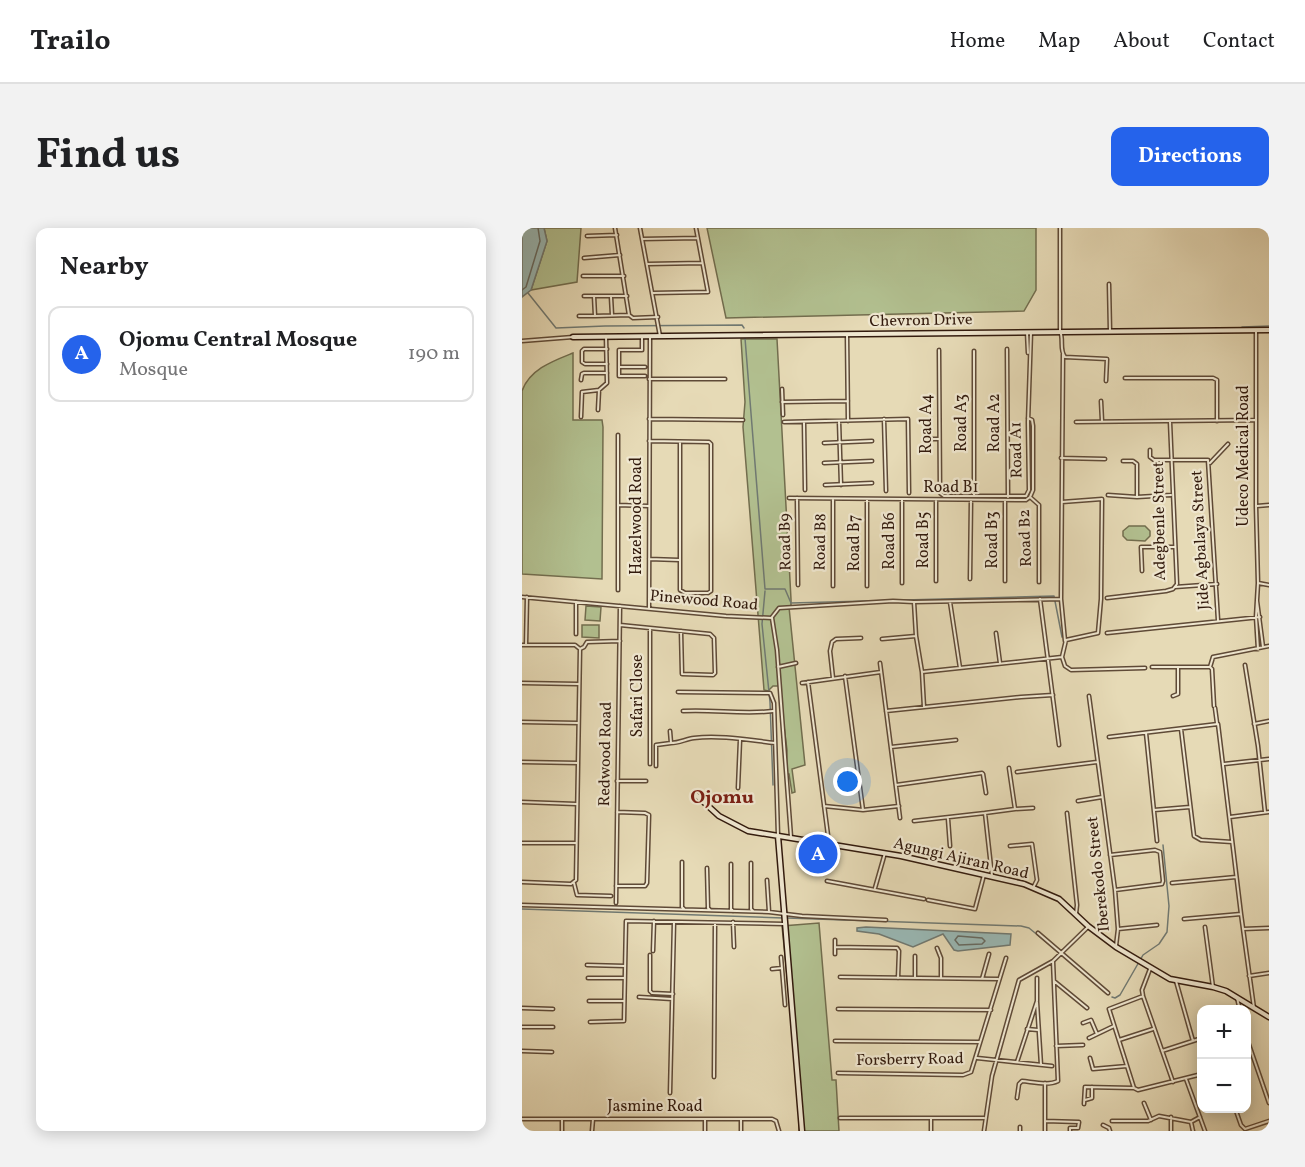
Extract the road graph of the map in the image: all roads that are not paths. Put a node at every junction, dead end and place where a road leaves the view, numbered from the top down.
1 (615, 228) edge
2 (640, 228) edge
3 (696, 228) edge
4 (1060, 228) edge
5 (616, 235) junction
6 (587, 236) dead end
7 (642, 238) junction
8 (698, 238) junction
9 (620, 255) junction
10 (584, 258) dead end
11 (703, 263) junction
12 (648, 264) junction
13 (583, 276) dead end
14 (624, 276) junction
15 (1109, 284) dead end
16 (653, 293) junction
17 (584, 296) dead end
18 (594, 296) junction
19 (611, 296) junction
20 (627, 296) junction
21 (612, 315) junction
22 (629, 315) junction
23 (579, 316) dead end
24 (595, 316) junction
25 (658, 317) junction
26 (1256, 330) junction
27 (1269, 330) edge
28 (1060, 331) junction
29 (1110, 331) junction
30 (1029, 332) junction
31 (847, 334) junction
32 (606, 336) junction
33 (642, 336) junction
34 (650, 336) junction
35 (660, 336) junction
36 (573, 337) joint
37 (522, 341) edge
38 (607, 349) junction
39 (1007, 349) dead end
40 (939, 350) dead end
41 (974, 351) dead end
42 (1062, 354) junction
43 (607, 363) junction
44 (619, 367) junction
45 (645, 367) dead end
46 (607, 373) junction
47 (645, 376) dead end
48 (1125, 378) dead end
49 (649, 379) junction
50 (725, 379) dead end
51 (581, 380) dead end
52 (1106, 381) dead end
53 (782, 389) dead end
54 (599, 390) junction
55 (848, 401) junction
56 (783, 402) junction
57 (1101, 402) dead end
58 (598, 410) dead end
59 (783, 415) dead end
60 (581, 417) dead end
61 (1028, 418) junction
62 (649, 419) junction
63 (743, 420) dead end
64 (884, 420) junction
65 (1255, 420) junction
66 (839, 421) junction
67 (848, 421) junction
68 (1102, 421) junction
69 (1217, 421) junction
70 (784, 422) dead end
71 (804, 422) junction
72 (1076, 422) dead end
73 (1170, 422) junction
74 (618, 435) dead end
75 (926, 439) dead end
76 (939, 439) junction
77 (649, 441) junction
78 (872, 441) dead end
79 (680, 442) junction
80 (824, 443) dead end
81 (840, 443) junction
82 (1228, 444) dead end
83 (1150, 450) dead end
84 (1061, 458) junction
85 (1105, 459) dead end
86 (1171, 460) junction
87 (872, 461) dead end
88 (1123, 461) dead end
89 (824, 463) dead end
90 (840, 463) junction
91 (1210, 463) junction
92 (872, 483) dead end
93 (825, 485) dead end
94 (841, 485) junction
95 (805, 490) dead end
96 (886, 491) dead end
97 (909, 493) dead end
98 (1108, 495) dead end
99 (1172, 495) junction
100 (944, 496) joint
101 (974, 496) junction
102 (1030, 497) junction
103 (1137, 497) junction
104 (789, 498) dead end
105 (797, 498) junction
106 (1006, 498) junction
107 (833, 499) junction
108 (867, 499) junction
109 (902, 499) junction
110 (936, 500) junction
111 (971, 500) junction
112 (1062, 502) junction
113 (618, 505) junction
114 (1269, 505) edge
115 (649, 506) junction
116 (1256, 506) junction
117 (1175, 547) junction
118 (649, 559) junction
119 (680, 560) junction
120 (1142, 571) dead end
121 (970, 579) dead end
122 (1005, 580) dead end
123 (936, 581) dead end
124 (1039, 582) dead end
125 (902, 583) dead end
126 (1257, 583) junction
127 (1217, 584) junction
128 (798, 585) dead end
129 (1269, 585) edge
130 (832, 586) dead end
131 (867, 586) dead end
132 (1175, 586) junction
133 (618, 590) dead end
134 (522, 597) edge
135 (527, 597) junction
136 (1107, 598) dead end
137 (1040, 599) junction
138 (1061, 599) junction
139 (950, 601) junction
140 (1257, 601) junction
141 (576, 602) junction
142 (914, 602) junction
143 (620, 606) junction
144 (649, 609) junction
145 (1256, 617) junction
146 (1260, 617) junction
147 (772, 618) junction
148 (1218, 620) junction
149 (620, 625) junction
150 (650, 628) junction
151 (681, 631) junction
152 (996, 633) dead end
153 (1107, 633) dead end
154 (576, 634) dead end
155 (916, 636) junction
156 (861, 638) dead end
157 (882, 639) dead end
158 (620, 641) junction
159 (1065, 641) junction
160 (522, 645) edge
161 (526, 645) junction
162 (1269, 646) edge
163 (1263, 647) junction
164 (580, 649) junction
165 (1258, 649) junction
166 (1047, 657) junction
167 (1062, 657) junction
168 (796, 663) dead end
169 (880, 663) dead end
170 (1000, 663) junction
171 (1245, 665) dead end
172 (778, 667) junction
173 (1152, 667) dead end
174 (1178, 667) junction
175 (1210, 667) junction
176 (960, 668) junction
177 (1145, 668) dead end
178 (881, 672) junction
179 (922, 672) junction
180 (845, 676) junction
181 (833, 678) junction
182 (802, 682) dead end
183 (808, 682) junction
184 (522, 683) edge
185 (578, 684) junction
186 (678, 692) dead end
187 (1053, 695) junction
188 (1089, 696) dead end
189 (1173, 696) dead end
190 (924, 707) junction
191 (683, 711) dead end
192 (771, 711) junction
193 (886, 711) junction
194 (1269, 721) edge
195 (522, 722) edge
196 (578, 723) junction
197 (1217, 723) junction
198 (1254, 724) junction
199 (1181, 729) junction
200 (670, 731) dead end
201 (1146, 733) junction
202 (1109, 737) dead end
203 (740, 740) junction
204 (956, 740) dead end
205 (670, 743) junction
206 (775, 743) junction
207 (1059, 745) dead end
208 (891, 747) junction
209 (1269, 759) edge
210 (1260, 761) junction
211 (522, 762) edge
212 (1097, 762) junction
213 (578, 764) junction
214 (650, 764) dead end
215 (1224, 764) junction
216 (656, 766) dead end
217 (1009, 768) dead end
218 (1017, 772) dead end
219 (617, 781) junction
220 (646, 781) dead end
221 (896, 785) junction
222 (738, 788) dead end
223 (986, 793) dead end
224 (695, 794) dead end
225 (1102, 797) junction
226 (1078, 801) dead end
227 (522, 802) edge
228 (577, 804) junction
229 (824, 806) junction
230 (899, 806) junction
231 (1190, 807) junction
232 (1033, 808) dead end
233 (1014, 809) junction
234 (863, 810) junction
235 (1154, 810) junction
236 (617, 812) junction
237 (1267, 812) edge
238 (985, 813) junction
239 (1066, 813) dead end
240 (900, 818) dead end
241 (948, 818) junction
242 (1230, 818) junction
243 (914, 821) dead end
244 (778, 836) junction
245 (790, 837) junction
246 (1157, 841) dead end
247 (1232, 842) junction
248 (522, 843) edge
249 (576, 843) junction
250 (829, 845) junction
251 (950, 846) dead end
252 (1010, 846) dead end
253 (885, 853) junction
254 (1110, 855) junction
255 (682, 862) dead end
256 (752, 863) dead end
257 (731, 864) dead end
258 (707, 868) dead end
259 (984, 875) junction
260 (993, 876) junction
261 (1236, 877) junction
262 (767, 880) dead end
263 (827, 881) dead end
264 (522, 882) edge
265 (575, 882) junction
266 (1172, 883) dead end
267 (616, 886) junction
268 (874, 888) junction
269 (1033, 888) junction
270 (1114, 890) junction
271 (611, 896) dead end
272 (616, 903) dead end
273 (522, 905) edge
274 (684, 909) junction
275 (710, 910) junction
276 (733, 911) junction
277 (753, 911) junction
278 (769, 912) junction
279 (784, 914) junction
280 (1076, 914) junction
281 (1241, 914) junction
282 (1184, 919) dead end
283 (886, 920) dead end
284 (654, 921) junction
285 (674, 921) junction
286 (733, 922) junction
287 (715, 923) junction
288 (784, 923) junction
289 (1157, 925) dead end
290 (1088, 926) junction
291 (1205, 927) dead end
292 (1269, 927) edge
293 (1118, 929) junction
294 (1243, 929) junction
295 (1038, 933) dead end
296 (835, 940) dead end
297 (734, 947) dead end
298 (835, 947) junction
299 (1116, 947) junction
300 (937, 948) dead end
301 (654, 951) dead end
302 (1061, 952) junction
303 (835, 954) dead end
304 (989, 954) dead end
305 (650, 955) dead end
306 (915, 956) dead end
307 (781, 957) dead end
308 (1006, 958) dead end
309 (1053, 961) junction
310 (587, 965) dead end
311 (625, 966) junction
312 (784, 966) junction
313 (1151, 967) junction
314 (771, 969) dead end
315 (1269, 973) edge
316 (840, 976) dead end
317 (1249, 976) junction
318 (588, 978) dead end
319 (624, 978) junction
320 (898, 978) junction
321 (915, 978) junction
322 (941, 978) junction
323 (1037, 978) dead end
324 (982, 979) junction
325 (998, 980) junction
326 (1054, 981) junction
327 (1176, 981) junction
328 (1213, 987) junction
329 (1108, 993) dead end
330 (673, 994) junction
331 (1143, 996) junction
332 (1237, 997) junction
333 (639, 998) dead end
334 (672, 999) junction
335 (623, 1001) junction
336 (1037, 1001) junction
337 (590, 1002) dead end
338 (785, 1005) dead end
339 (1239, 1005) edge
340 (522, 1008) edge
341 (1087, 1008) dead end
342 (1254, 1008) junction
343 (553, 1009) dead end
344 (838, 1009) dead end
345 (991, 1011) junction
346 (1269, 1017) edge
347 (590, 1022) dead end
348 (1083, 1023) dead end
349 (1114, 1026) junction
350 (522, 1027) edge
351 (553, 1027) dead end
352 (1027, 1029) junction
353 (1038, 1029) junction
354 (1154, 1029) junction
355 (1097, 1034) junction
356 (1089, 1038) dead end
357 (1119, 1040) junction
358 (1197, 1040) edge
359 (835, 1041) dead end
360 (1193, 1041) junction
361 (980, 1042) junction
362 (1083, 1045) dead end
363 (1056, 1046) junction
364 (522, 1051) edge
365 (1162, 1051) junction
366 (1251, 1051) edge
367 (552, 1052) dead end
368 (977, 1058) junction
369 (1090, 1058) dead end
370 (997, 1060) junction
371 (1017, 1062) junction
372 (1041, 1065) junction
373 (1052, 1066) dead end
374 (1127, 1066) junction
375 (838, 1073) dead end
376 (1197, 1076) edge
377 (714, 1077) dead end
378 (1186, 1079) junction
379 (1173, 1082) junction
380 (1045, 1083) junction
381 (1092, 1087) junction
382 (1134, 1088) junction
383 (670, 1093) dead end
384 (1017, 1098) dead end
385 (1084, 1100) junction
386 (1144, 1103) dead end
387 (1269, 1103) edge
388 (1084, 1104) dead end
389 (1237, 1113) edge
390 (1171, 1117) junction
391 (840, 1118) dead end
392 (985, 1118) junction
393 (1200, 1118) junction
394 (522, 1119) edge
395 (562, 1119) junction
396 (593, 1119) junction
397 (705, 1119) junction
398 (741, 1119) junction
399 (931, 1119) junction
400 (1151, 1120) junction
401 (1045, 1121) junction
402 (1112, 1121) dead end
403 (1269, 1121) edge
404 (1191, 1122) junction
405 (1103, 1125) dead end
406 (562, 1131) edge
407 (592, 1131) edge
408 (705, 1131) edge
409 (741, 1131) edge
410 (779, 1131) edge
411 (802, 1131) edge
412 (931, 1131) edge
413 (984, 1131) edge
414 (1045, 1131) edge
415 (1070, 1131) edge
416 (1110, 1131) edge
417 (1171, 1131) edge
418 (1193, 1131) edge
419 (1205, 1131) edge

1 - 5 street
2 - 7 street
3 - 8 street
4 - 28 street
5 - 6 street
5 - 9 street
7 - 8 street
7 - 12 street
8 - 11 street
9 - 10 street
9 - 14 street
11 - 12 street
11 - 16 street
12 - 16 street
13 - 14 street
14 - 20 street
15 - 29 street
16 - 25 street
17 - 18 street
18 - 19 street
18 - 24 street
19 - 20 street
19 - 21 street
20 - 22 street
21 - 22 street
21 - 24 street
22 - 25 street
23 - 24 street
25 - 35 street
26 - 27 street, Chevron Drive
26 - 29 street, Chevron Drive
26 - 65 street, Udeco Medical Road
28 - 29 street, Chevron Drive
28 - 30 street, Chevron Drive
28 - 42 street
30 - 31 street, Chevron Drive
30 - 61 street, Road A1
31 - 35 street, Chevron Drive
31 - 55 street
32 - 33 street, Chevron Drive
32 - 36 street, Chevron Drive
32 - 38 street
33 - 34 street, Chevron Drive
33 - 44 street
34 - 35 street, Chevron Drive
34 - 49 street, Hazelwood Road
36 - 37 street
38 - 43 street
38 - 43 street
39 - 106 street, Road A2
40 - 76 street, Road A4
41 - 101 street, Road A3
42 - 52 street
42 - 84 street
43 - 46 street
44 - 45 street
44 - 47 street
46 - 51 street
46 - 54 street
48 - 69 street
49 - 50 street
49 - 62 street, Hazelwood Road
53 - 56 street
54 - 58 street
54 - 60 street
55 - 56 street
55 - 67 street
56 - 59 street
57 - 68 street
61 - 102 street
61 - 106 street, Road A1
62 - 63 street
62 - 77 street, Hazelwood Road
64 - 67 street
64 - 96 street
64 - 97 street
65 - 69 street
65 - 116 street, Udeco Medical Road
66 - 67 street
66 - 71 street
66 - 81 street
68 - 72 street
68 - 73 street
69 - 73 street
70 - 71 street
71 - 95 street
73 - 86 street, Adegbenle Street
74 - 113 street
75 - 76 street
76 - 100 street, Road A4
77 - 79 street
77 - 115 street, Hazelwood Road
78 - 81 street
79 - 119 street
79 - 119 street
80 - 81 street
81 - 90 street
82 - 91 street
83 - 86 street
84 - 85 street
84 - 112 street
86 - 91 street, Jide Agbalaya Street
86 - 99 street, Adegbenle Street
87 - 90 street
88 - 103 street
89 - 90 street
90 - 94 street
91 - 127 street, Jide Agbalaya Street
92 - 94 street
93 - 94 street
98 - 103 street
99 - 103 street
99 - 117 street, Adegbenle Street
100 - 101 street, Road A1
101 - 106 street, Road A1
102 - 106 street, Road B1
102 - 124 street, Road B2
104 - 105 street, Road B1
105 - 107 street, Road B1
105 - 128 street, Road B9
106 - 111 street, Road B1
106 - 122 street, Road B3
107 - 108 street, Road B1
107 - 130 street, Road B8
108 - 109 street, Road B1
108 - 131 street, Road B7
109 - 110 street, Road B1
109 - 125 street, Road B6
110 - 111 street, Road B1
110 - 123 street, Road B5
111 - 121 street
112 - 138 street
112 - 159 street
113 - 115 street
113 - 133 street
114 - 116 street
115 - 118 street, Hazelwood Road
116 - 126 street, Udeco Medical Road
117 - 120 street
117 - 132 street, Adegbenle Street
118 - 119 street
118 - 144 street, Hazelwood Road
126 - 129 street
126 - 140 street, Udeco Medical Road
127 - 132 street
127 - 148 street, Jide Agbalaya Street
132 - 136 street, Adegbenle Street
134 - 135 street, Pinewood Road
135 - 141 street, Pinewood Road
135 - 161 street
137 - 138 street
137 - 139 street
137 - 166 street
138 - 159 street
139 - 142 street
139 - 176 street
140 - 145 street
140 - 146 street
141 - 143 street, Pinewood Road
141 - 154 street
142 - 147 street
142 - 155 street
143 - 144 street, Pinewood Road
143 - 149 street, Redwood Road
144 - 147 street, Pinewood Road
145 - 146 street
145 - 148 street
145 - 165 street
146 - 163 street
147 - 172 street, Pinewood Road
148 - 153 street
149 - 150 street
149 - 158 street, Redwood Road
150 - 151 street
150 - 214 street, Safari Close
151 - 151 street
152 - 170 street
155 - 157 street
155 - 179 street
156 - 181 street
158 - 164 street
158 - 219 street, Redwood Road
159 - 167 street
160 - 161 street
161 - 164 street
162 - 163 street
163 - 165 street
164 - 185 street
165 - 175 street
166 - 167 street
166 - 170 street
166 - 187 street
167 - 177 street
168 - 172 street
169 - 178 street
170 - 176 street
171 - 198 street
172 - 245 street, Pinewood Road
173 - 174 street
174 - 175 street
174 - 189 street
175 - 197 street
176 - 179 street
178 - 180 street
178 - 193 street
179 - 190 street
180 - 181 street
180 - 234 street
181 - 183 street
182 - 183 street
183 - 229 street
184 - 185 street
185 - 196 street
186 - 192 street
187 - 190 street
187 - 207 street
188 - 212 street, Iberekodo Street
190 - 193 street
191 - 192 street
192 - 206 street
193 - 208 street
194 - 198 street
195 - 196 street
196 - 213 street
197 - 199 street
197 - 215 street
198 - 210 street
199 - 201 street
199 - 231 street
200 - 205 street
201 - 202 street
201 - 235 street
203 - 205 street
203 - 206 street
203 - 222 street
204 - 208 street
205 - 216 street
206 - 244 street
208 - 221 street
209 - 210 street
210 - 215 street
210 - 237 street
211 - 213 street
212 - 218 street
212 - 225 street, Iberekodo Street
213 - 228 street
215 - 242 street
217 - 233 street
219 - 220 street
219 - 236 street, Redwood Road
221 - 223 street
221 - 230 street
224 - 244 street, Agungi Ajiran Road
225 - 226 street
225 - 254 street, Iberekodo Street
227 - 228 street
228 - 249 street
229 - 234 street
229 - 250 street
230 - 234 street
230 - 240 street
231 - 235 street
231 - 247 street
232 - 233 street
233 - 238 street
235 - 246 street
236 - 267 street, Redwood Road
236 - 267 street
237 - 242 street
238 - 241 street
238 - 260 street
239 - 280 street
241 - 243 street
241 - 251 street
242 - 247 street
244 - 245 street, Agungi Ajiran Road
244 - 279 street
245 - 250 street, Agungi Ajiran Road
247 - 261 street
248 - 249 street
249 - 265 street
250 - 253 street, Agungi Ajiran Road
252 - 269 street
253 - 259 street, Agungi Ajiran Road
253 - 268 street
254 - 270 street, Iberekodo Street
254 - 270 street
255 - 274 street
256 - 277 street
257 - 276 street
258 - 275 street
259 - 260 street, Agungi Ajiran Road
259 - 268 street
260 - 269 street, Agungi Ajiran Road
261 - 266 street
261 - 281 street
262 - 278 street
263 - 268 street
264 - 265 street
265 - 271 street
267 - 272 street, Redwood Road
269 - 280 street, Agungi Ajiran Road
270 - 293 street, Iberekodo Street
273 - 274 street
274 - 275 street
275 - 276 street
276 - 277 street
277 - 278 street
278 - 279 street
279 - 283 street
279 - 288 street
280 - 290 street, Agungi Ajiran Road
281 - 282 street
281 - 294 street
284 - 285 street
284 - 301 street
284 - 311 street
285 - 287 street
285 - 330 street
286 - 287 street
286 - 288 street
286 - 297 street
287 - 377 street
288 - 312 street
289 - 293 street
290 - 299 street, Agungi Ajiran Road
290 - 302 street
291 - 328 street
292 - 294 street
293 - 299 street, Iberekodo Street
294 - 317 street
295 - 302 street
296 - 298 street
298 - 303 street
298 - 320 street
299 - 313 street, Agungi Ajiran Road
300 - 322 street
302 - 309 street
302 - 329 street
304 - 324 street
305 - 330 street
306 - 321 street
307 - 312 street
308 - 325 street, Forsberry Road
309 - 326 street
309 - 370 street
310 - 311 street
311 - 319 street
312 - 314 street
312 - 338 street
312 - 411 street
313 - 327 street, Agungi Ajiran Road
313 - 331 street
315 - 317 street
316 - 320 street
317 - 342 street
318 - 319 street
319 - 335 street
320 - 321 street
321 - 322 street
322 - 324 street
323 - 336 street
324 - 325 street
325 - 345 street, Forsberry Road
326 - 341 street
326 - 363 street
327 - 328 street, Agungi Ajiran Road
327 - 360 street
328 - 332 street, Agungi Ajiran Road
330 - 334 street
331 - 349 street
331 - 354 street
332 - 339 street
332 - 342 street, Agungi Ajiran Road
333 - 334 street
334 - 383 street
335 - 337 street
335 - 347 street
336 - 352 street
336 - 353 street
340 - 343 street
342 - 346 street, Agungi Ajiran Road
344 - 345 street
345 - 361 street, Forsberry Road
348 - 355 street
349 - 355 street
349 - 357 street
350 - 351 street
352 - 353 street
352 - 371 street
353 - 372 street
354 - 357 street
354 - 365 street
355 - 356 street
357 - 374 street
358 - 360 street
359 - 361 street
360 - 365 street
361 - 368 street, Forsberry Road
362 - 363 street
363 - 380 street
364 - 367 street
365 - 379 street
366 - 387 street
368 - 370 street
368 - 375 street, Forsberry Road
369 - 374 street
370 - 371 street
370 - 392 street
371 - 372 street
372 - 373 street
374 - 382 street
376 - 378 street
378 - 379 street
378 - 393 street
379 - 382 street
380 - 384 street
380 - 401 street
381 - 382 street
381 - 385 street
381 - 385 street
385 - 388 street
386 - 400 street
389 - 403 street
390 - 400 street
390 - 404 street
390 - 417 street
391 - 399 street
392 - 399 street
392 - 413 street
393 - 404 street
393 - 419 street
394 - 395 street, Jasmine Road
395 - 396 street, Jasmine Road
395 - 406 street
396 - 397 street, Jasmine Road
396 - 407 street
397 - 398 street, Jasmine Road
397 - 408 street
398 - 409 street
398 - 410 street, Jasmine Road
399 - 412 street
400 - 402 street
401 - 414 street
401 - 415 street
404 - 418 street
405 - 416 street

